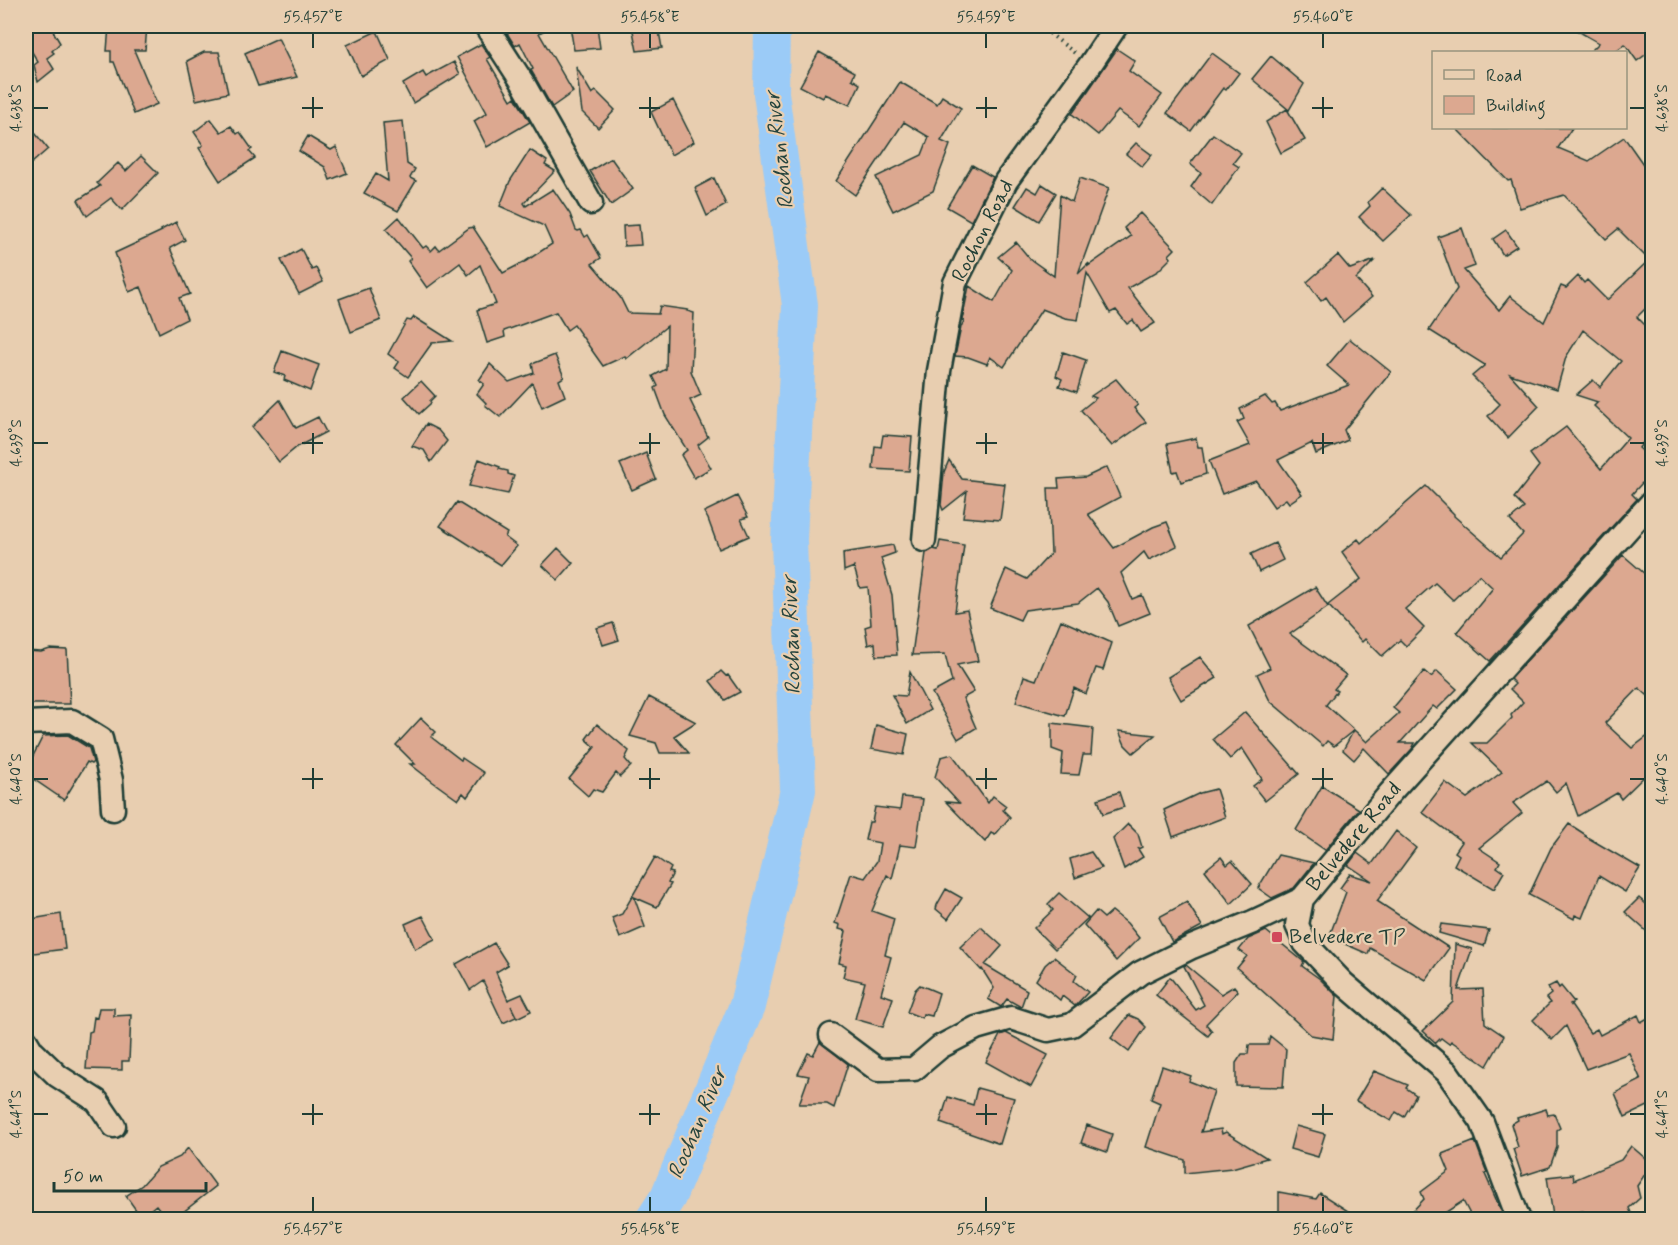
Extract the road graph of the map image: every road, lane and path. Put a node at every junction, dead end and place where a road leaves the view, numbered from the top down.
1 (486, 26) edge
2 (1040, 26) edge
3 (1116, 26) edge
4 (1090, 66) junction
5 (591, 203) dead end
6 (1653, 502) edge
7 (924, 540) dead end
8 (26, 723) edge
9 (113, 809) dead end
10 (1302, 899) junction
11 (831, 1035) dead end
12 (26, 1041) edge
13 (114, 1126) dead end
14 (1519, 1220) edge

1 - 5 street
2 - 4 path
3 - 4 street, Rochon Road
4 - 7 street, Rochon Road
6 - 10 street, Belvedere Road
8 - 9 street
10 - 11 street
10 - 14 street, Belvedere Road
12 - 13 street

